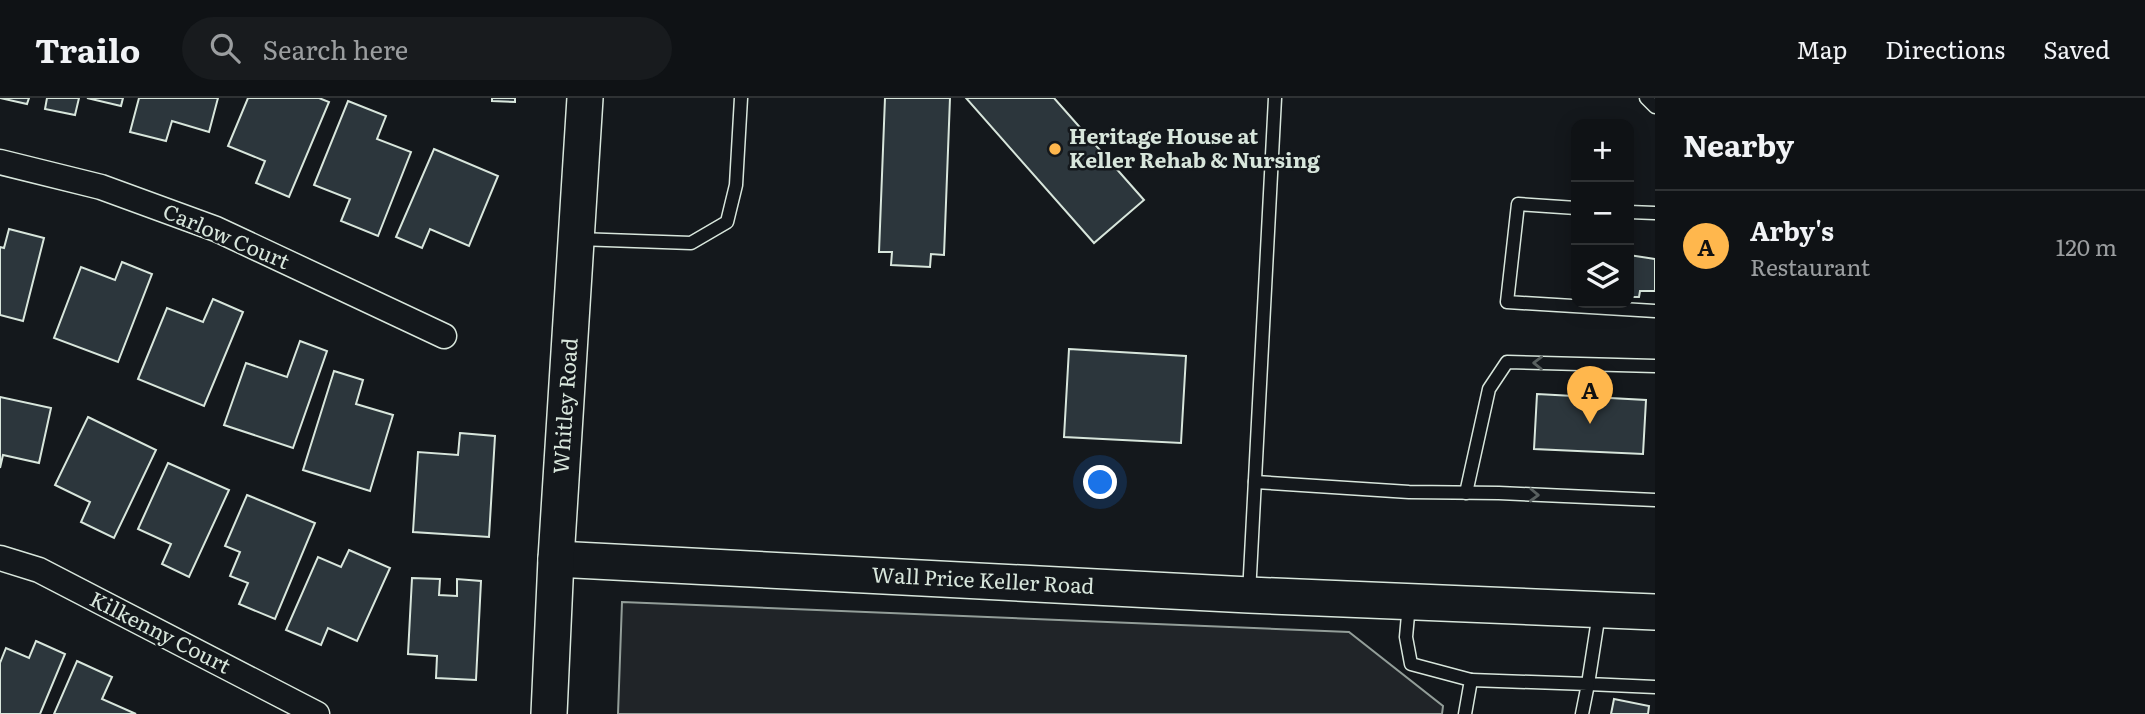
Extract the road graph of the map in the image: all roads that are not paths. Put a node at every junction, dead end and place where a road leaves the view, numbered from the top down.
1 (585, 98) edge
2 (741, 98) edge
3 (1275, 98) edge
4 (1646, 98) edge
5 (1655, 107) edge
6 (0, 162) edge
7 (1571, 208) edge
8 (1634, 212) edge
9 (1655, 214) edge
10 (576, 239) junction
11 (1655, 311) edge
12 (444, 336) dead end
13 (1655, 366) edge
14 (1255, 482) junction
15 (1466, 493) junction
16 (1655, 500) edge
17 (0, 558) edge
18 (556, 559) junction
19 (1249, 595) junction
20 (1409, 601) junction
21 (1600, 609) junction
22 (1655, 612) edge
23 (1471, 680) junction
24 (1588, 684) junction
25 (1655, 687) edge
26 (317, 714) edge
27 (549, 714) edge
28 (1465, 714) edge
29 (1582, 714) edge

1 - 10 street, Whitley Road
2 - 10 lane
3 - 14 lane
4 - 5 lane
6 - 12 street, Carlow Court
7 - 11 lane
8 - 9 lane
10 - 18 street, Whitley Road
13 -> 15 lane
14 - 15 lane
14 - 19 lane
15 -> 16 lane
17 - 26 street, Kilkenny Court
18 - 19 street, Wall Price Keller Road
18 - 27 street, Whitley Road
19 - 20 street, Wall Price Keller Road
20 - 21 street, Wall Price Keller Road
20 - 23 lane
21 - 22 street, Wall Price Keller Road
21 - 24 lane
23 - 24 lane
23 - 28 lane
24 - 25 lane
24 - 29 lane

